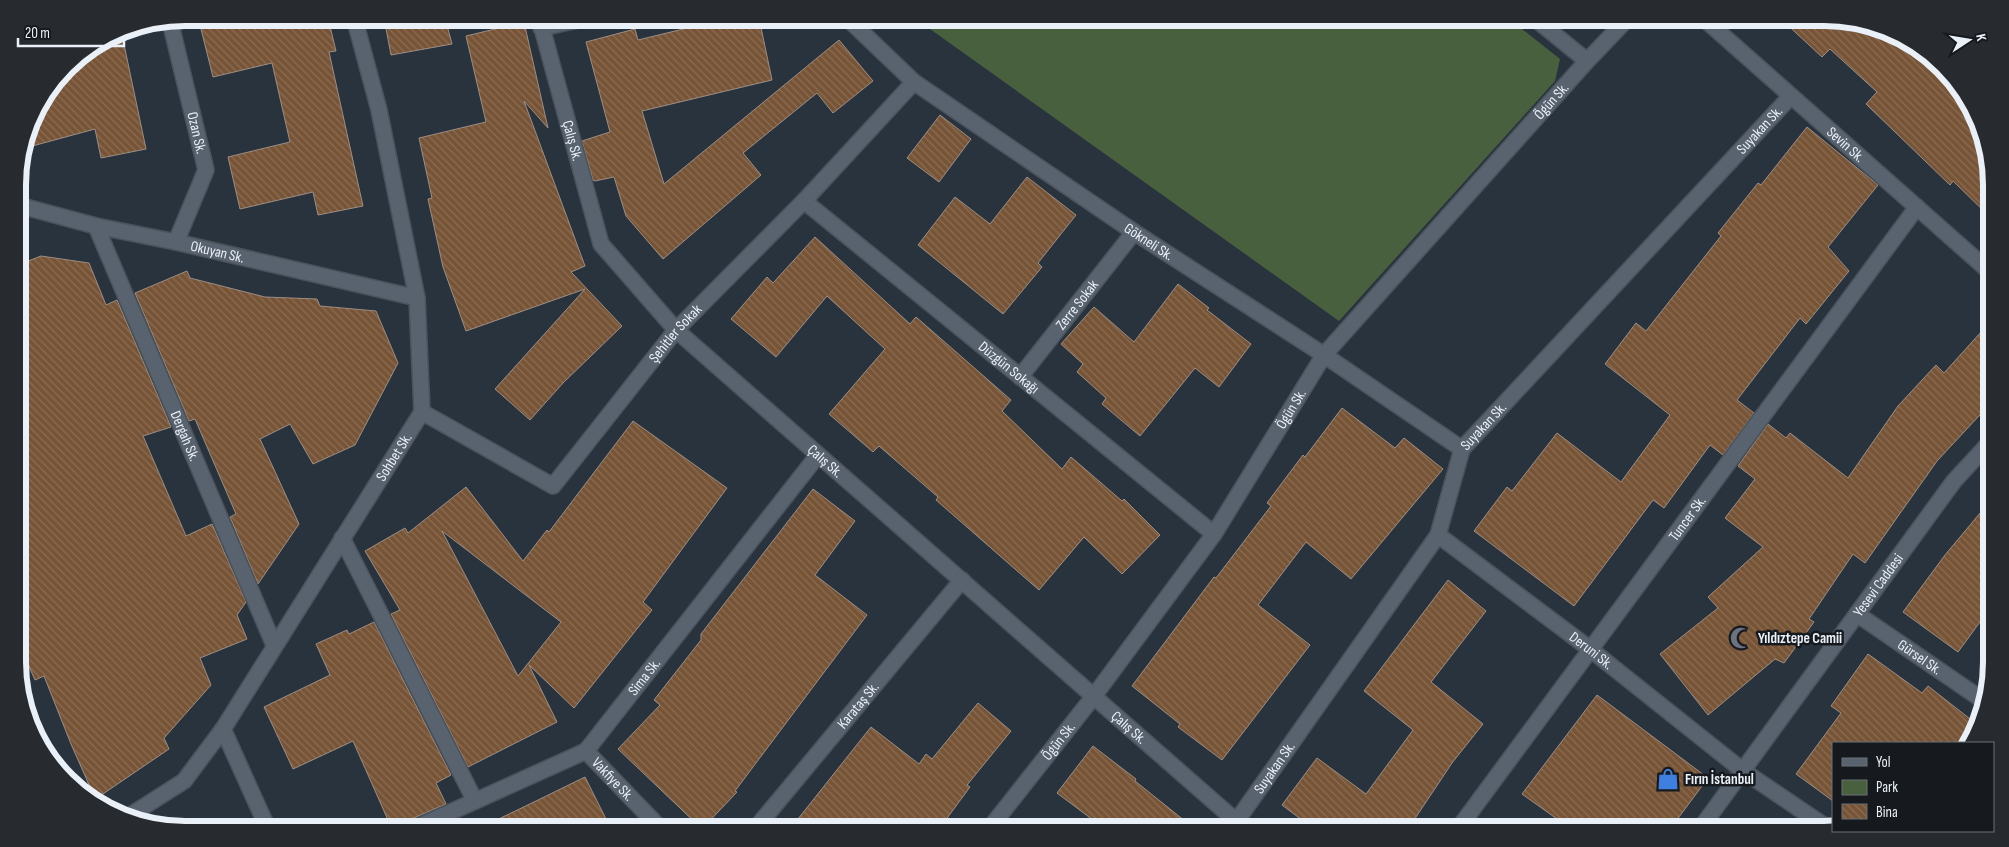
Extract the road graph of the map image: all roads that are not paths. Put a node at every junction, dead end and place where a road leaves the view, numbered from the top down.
1 (356, 26) edge
2 (541, 26) edge
3 (854, 26) edge
4 (1543, 26) edge
5 (1621, 26) edge
6 (1711, 26) edge
7 (172, 27) edge
8 (1587, 61) junction
9 (914, 82) junction
10 (1791, 96) junction
11 (804, 201) junction
12 (27, 207) edge
13 (1917, 207) junction
14 (96, 226) junction
15 (1134, 232) junction
16 (176, 242) junction
17 (1983, 266) edge
18 (418, 298) junction
19 (676, 330) junction
20 (1324, 355) junction
21 (1020, 377) junction
22 (422, 412) junction
23 (1462, 449) junction
24 (1983, 450) edge
25 (818, 455) junction
26 (1214, 534) junction
27 (1438, 534) junction
28 (342, 538) junction
29 (962, 580) junction
30 (1857, 614) junction
31 (274, 645) junction
32 (1590, 649) junction
33 (1094, 696) junction
34 (1979, 697) edge
35 (223, 729) junction
36 (586, 751) junction
37 (1742, 770) junction
38 (475, 801) junction
39 (135, 812) edge
40 (1230, 820) edge
41 (1242, 820) edge
42 (1464, 820) edge
43 (1706, 820) edge
44 (1816, 820) edge
45 (264, 821) edge
46 (433, 821) edge
47 (653, 821) edge
48 (762, 821) edge
49 (996, 821) edge

1 - 18 street
2 - 19 street, Çalış Sk.
3 - 9 street, Gökneli Sk.
4 - 8 street
5 - 8 street, Ögün Sk.
6 - 10 street, Sevin Sk.
7 - 16 street, Ozan Sk.
8 - 20 street, Ögün Sk.
9 - 11 street, Şehitler Sokak
9 - 15 street, Gökneli Sk.
10 - 13 street, Sevin Sk.
10 - 23 street, Suyakan Sk.
11 - 19 street, Şehitler Sokak
11 - 21 street, Düzgün Sokağı
12 - 14 street, Okuyan Sk.
13 - 17 street, Sevin Sk.
13 - 32 street, Tuncer Sk.
14 - 16 street, Okuyan Sk.
14 - 31 street, Dergah Sk.
15 - 20 street, Gökneli Sk.
15 - 21 street, Zerre Sokak
16 - 18 street, Okuyan Sk.
18 - 22 street
19 - 22 street, Şehitler Sokak
19 - 25 street, Çalış Sk.
20 - 23 street, Gökneli Sk.
20 - 26 street, Ögün Sk.
21 - 26 street, Düzgün Sokağı
22 - 28 street, Sohbet Sk.
23 - 27 street, Suyakan Sk.
24 - 30 street, Yesevi Caddesi
25 - 29 street, Çalış Sk.
25 - 36 street, Sima Sk.
26 - 33 street, Ögün Sk.
27 - 32 street, Deruni Sk.
27 - 41 street, Suyakan Sk.
28 - 31 street, Sohbet Sk.
28 - 38 street
29 - 33 street, Çalış Sk.
29 - 48 street, Karataş Sk.
30 - 34 street, Gürsel Sk.
30 - 37 street, Yesevi Caddesi
31 - 35 street, Sohbet Sk.
32 - 37 street, Deruni Sk.
32 - 42 street, Tuncer Sk.
33 - 40 street, Çalış Sk.
33 - 49 street, Ögün Sk.
35 - 39 street, Sohbet Sk.
35 - 45 street
36 - 38 street, Sima Sk.
36 - 47 street, Vakfiye Sk.
37 - 43 street, Yesevi Caddesi
37 - 44 street, Deruni Sk.
38 - 46 street, Sima Sk.

